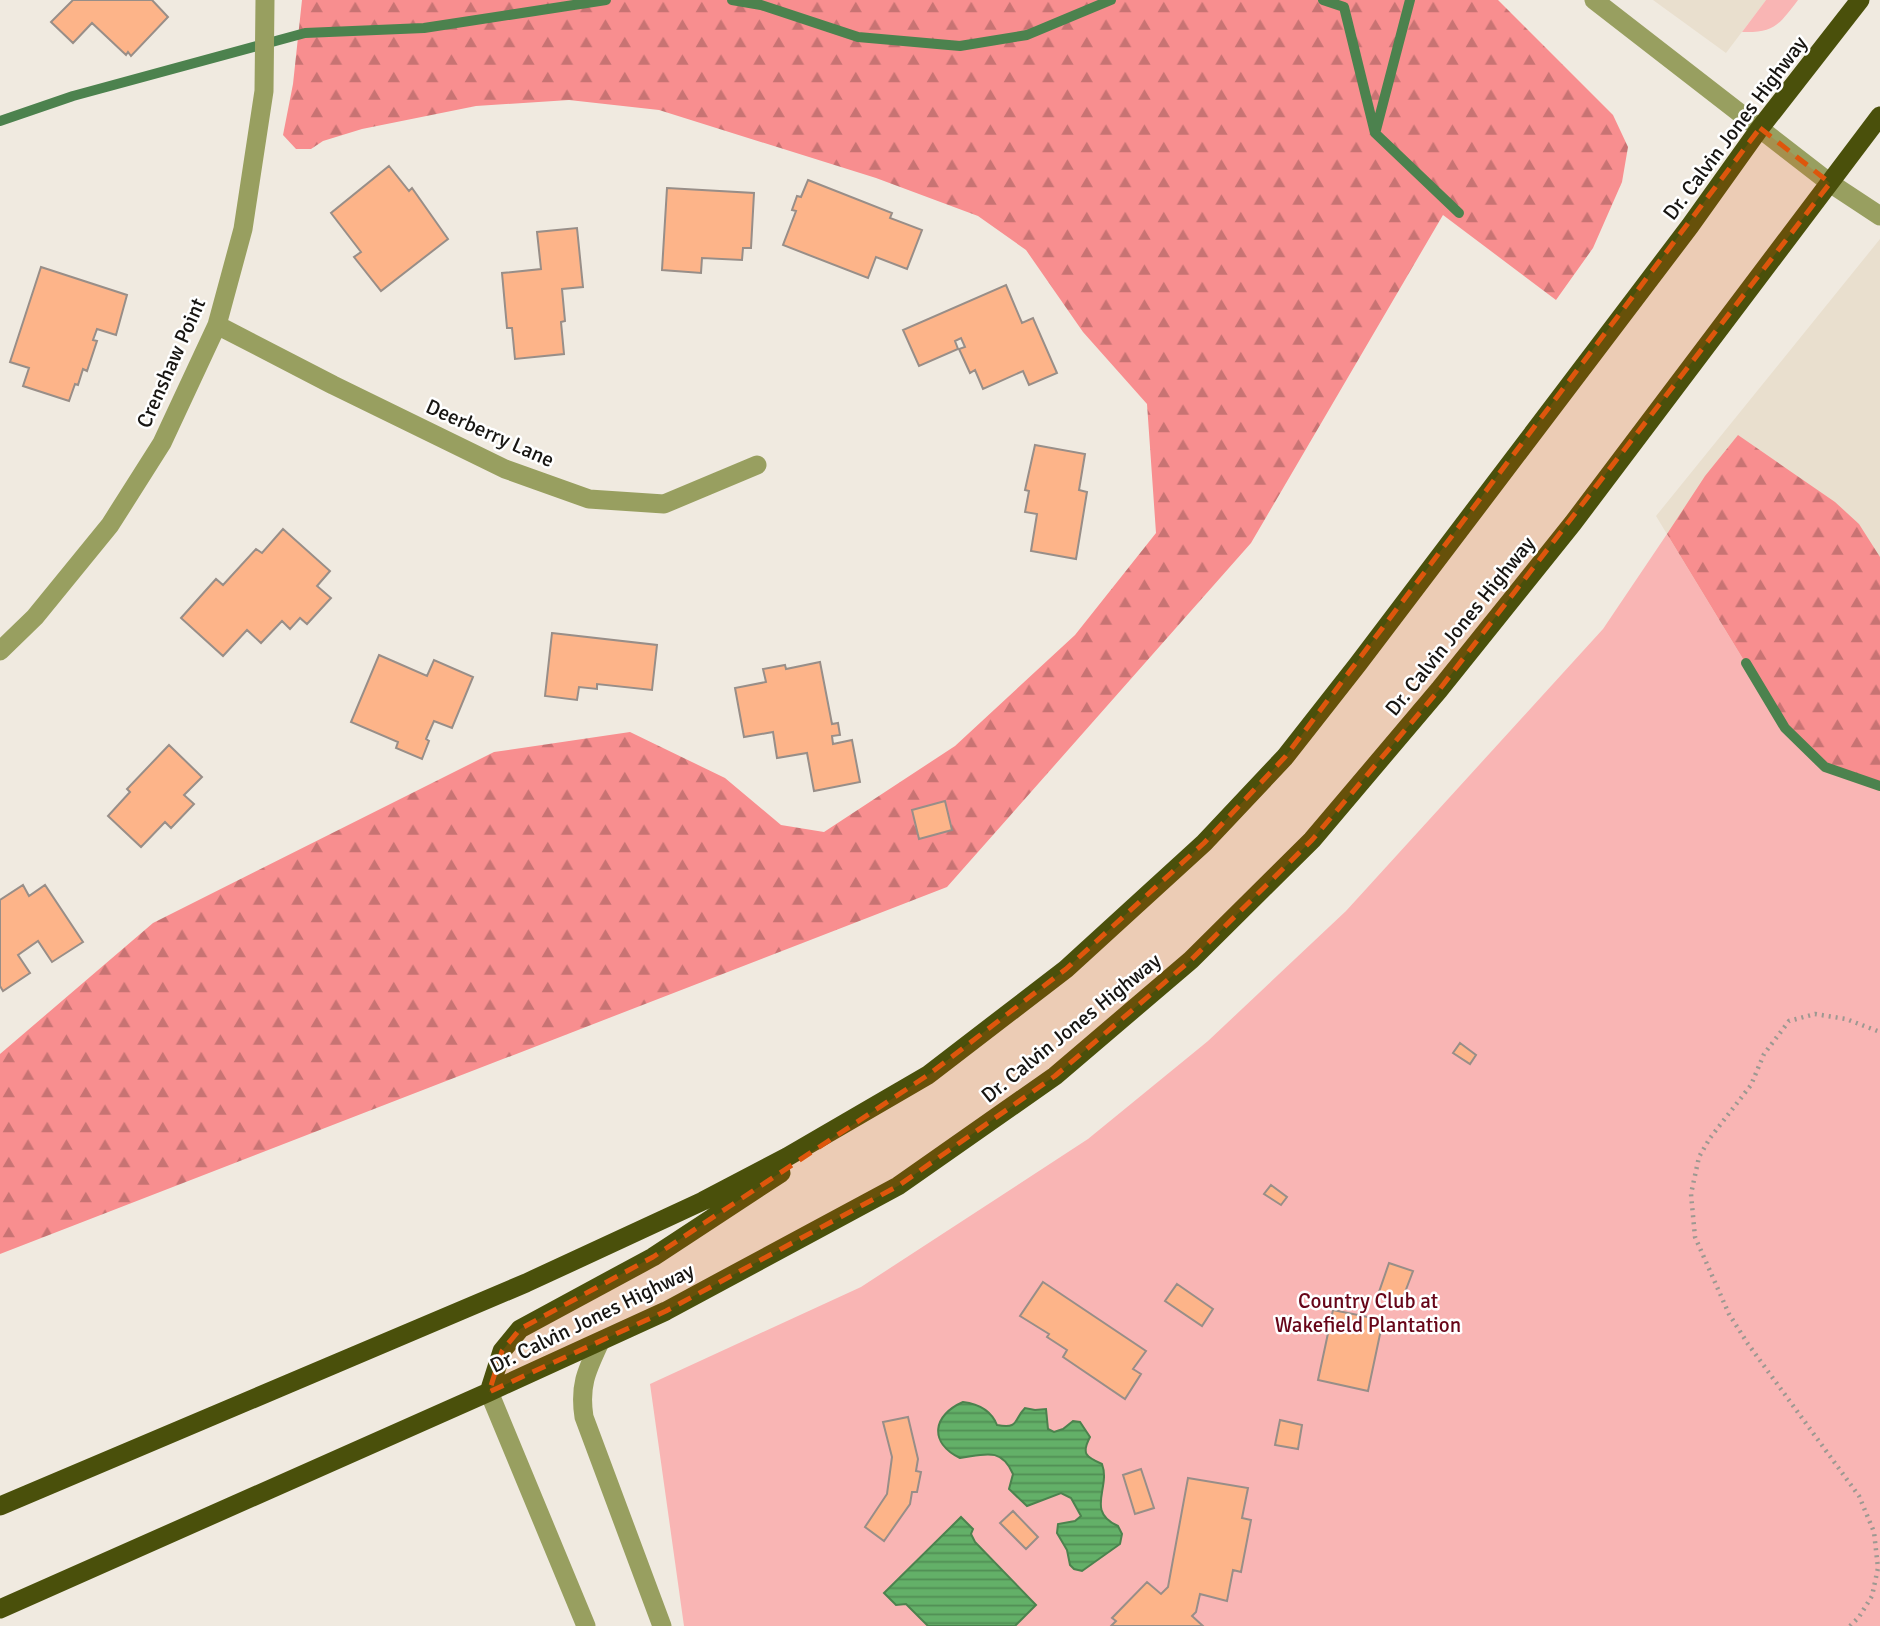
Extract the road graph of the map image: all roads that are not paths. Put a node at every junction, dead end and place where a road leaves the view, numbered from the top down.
1 (265, 0) edge
2 (1594, 0) edge
3 (1860, 0) edge
4 (1880, 116) edge
5 (1760, 128) junction
6 (1830, 183) junction
7 (1880, 216) edge
8 (217, 325) junction
9 (757, 465) dead end
10 (0, 651) edge
11 (928, 1075) junction
12 (600, 1342) junction
13 (489, 1392) junction
14 (0, 1506) edge
15 (0, 1609) edge
16 (586, 1626) edge
17 (662, 1626) edge

1 - 8 street, Crenshaw Point
2 - 5 street
3 - 5 highway, Dr. Calvin Jones Highway
4 - 6 highway, Dr. Calvin Jones Highway
5 - 6 street
5 - 11 highway, Dr. Calvin Jones Highway
6 - 7 street
6 - 12 highway, Dr. Calvin Jones Highway
8 - 9 street, Deerberry Lane
8 - 10 street, Crenshaw Point
11 - 13 highway
11 - 14 highway, Dr. Calvin Jones Highway
12 - 13 highway, Dr. Calvin Jones Highway
12 - 17 street
13 - 15 highway, Dr. Calvin Jones Highway
13 - 16 street

